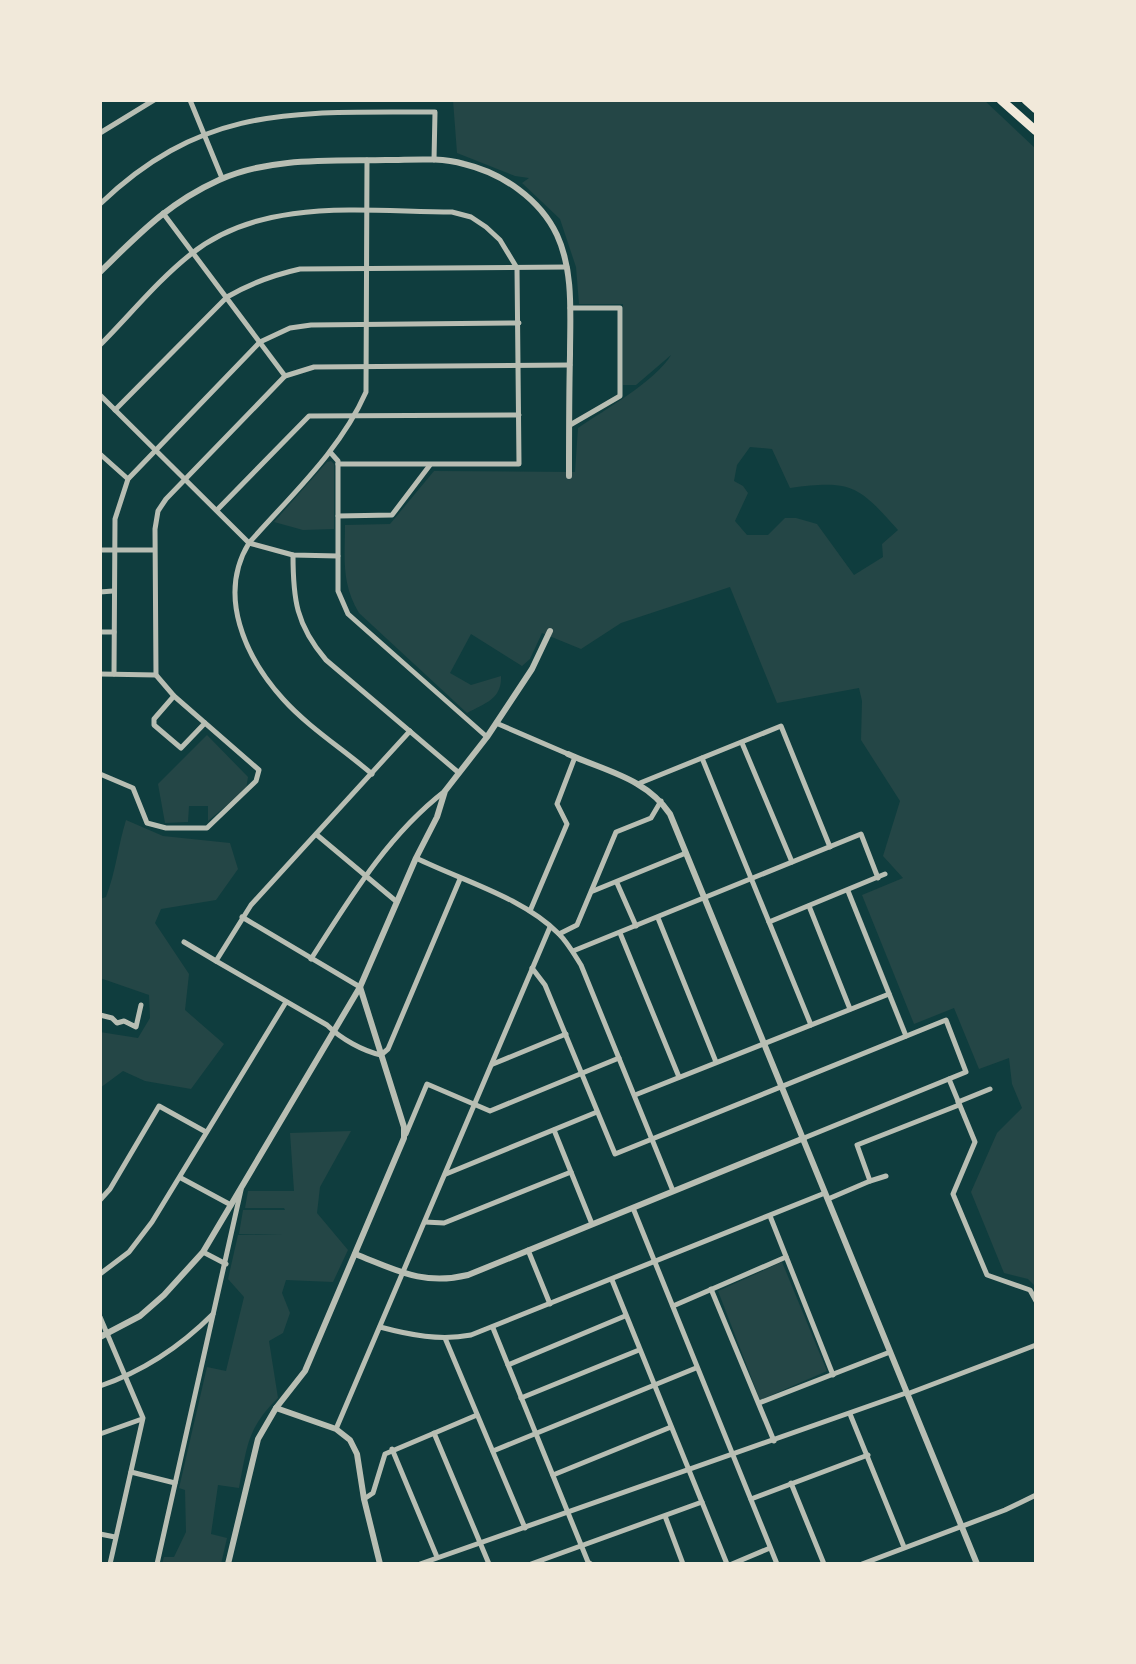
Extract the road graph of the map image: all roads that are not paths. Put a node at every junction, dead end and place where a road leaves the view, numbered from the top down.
1 (154, 100) edge
2 (190, 100) edge
3 (1001, 100) edge
4 (1026, 100) edge
5 (1036, 109) edge
6 (1036, 131) edge
7 (100, 133) edge
8 (203, 135) junction
9 (367, 160) junction
10 (434, 160) junction
11 (222, 178) junction
12 (100, 204) edge
13 (162, 212) junction
14 (367, 212) junction
15 (193, 253) junction
16 (567, 267) junction
17 (368, 268) junction
18 (517, 268) junction
19 (100, 272) edge
20 (227, 297) junction
21 (570, 308) junction
22 (519, 323) junction
23 (367, 324) junction
24 (260, 342) junction
25 (100, 345) edge
26 (519, 365) junction
27 (570, 365) junction
28 (367, 366) junction
29 (285, 376) junction
30 (100, 395) edge
31 (115, 410) junction
32 (356, 415) junction
33 (519, 415) junction
34 (570, 425) junction
35 (154, 450) junction
36 (330, 452) junction
37 (100, 454) edge
38 (338, 464) junction
39 (431, 464) junction
40 (569, 476) dead end
41 (185, 478) junction
42 (128, 479) junction
43 (217, 510) junction
44 (338, 516) junction
45 (249, 543) junction
46 (100, 550) edge
47 (113, 550) junction
48 (154, 550) junction
49 (293, 555) junction
50 (338, 556) junction
51 (113, 591) junction
52 (100, 592) edge
53 (550, 631) dead end
54 (100, 632) edge
55 (114, 632) junction
56 (100, 674) edge
57 (114, 674) junction
58 (156, 675) junction
59 (174, 696) junction
60 (205, 723) junction
61 (496, 723) junction
62 (410, 731) junction
63 (487, 737) junction
64 (742, 743) junction
65 (572, 755) junction
66 (702, 758) junction
67 (459, 773) junction
68 (100, 774) edge
69 (372, 774) junction
70 (640, 783) junction
71 (445, 791) junction
72 (661, 800) junction
73 (317, 835) junction
74 (830, 847) junction
75 (687, 853) junction
76 (416, 858) junction
77 (792, 862) junction
78 (885, 874) dead end
79 (364, 875) junction
80 (751, 878) junction
81 (878, 878) junction
82 (460, 879) junction
83 (617, 882) junction
84 (593, 891) junction
85 (848, 891) junction
86 (705, 897) junction
87 (397, 902) junction
88 (809, 906) junction
89 (530, 911) junction
90 (242, 917) junction
91 (658, 918) junction
92 (769, 922) junction
93 (636, 926) junction
94 (550, 927) junction
95 (620, 933) junction
96 (559, 934) junction
97 (184, 942) dead end
98 (573, 951) junction
99 (311, 959) junction
100 (216, 961) junction
101 (532, 968) junction
102 (360, 987) junction
103 (889, 994) junction
104 (286, 1002) junction
105 (141, 1005) dead end
106 (850, 1010) junction
107 (100, 1015) edge
108 (811, 1025) junction
109 (333, 1032) junction
110 (566, 1034) junction
111 (906, 1036) junction
112 (766, 1044) junction
113 (381, 1055) junction
114 (619, 1058) junction
115 (716, 1062) junction
116 (491, 1065) junction
117 (582, 1073) junction
118 (679, 1077) junction
119 (949, 1079) junction
120 (782, 1087) junction
121 (990, 1089) dead end
122 (635, 1095) junction
123 (959, 1103) junction
124 (475, 1104) junction
125 (597, 1112) junction
126 (554, 1130) junction
127 (206, 1132) junction
128 (404, 1138) junction
129 (804, 1138) junction
130 (653, 1140) junction
131 (571, 1172) junction
132 (445, 1174) junction
133 (886, 1176) dead end
134 (181, 1178) junction
135 (870, 1181) junction
136 (241, 1189) junction
137 (673, 1191) junction
138 (826, 1196) junction
139 (100, 1200) edge
140 (231, 1205) junction
141 (633, 1208) junction
142 (770, 1216) junction
143 (425, 1222) junction
144 (592, 1224) junction
145 (528, 1250) junction
146 (203, 1252) junction
147 (355, 1254) junction
148 (786, 1257) junction
149 (653, 1263) junction
150 (226, 1264) junction
151 (402, 1273) junction
152 (100, 1274) edge
153 (612, 1280) junction
154 (711, 1289) junction
155 (1036, 1301) edge
156 (550, 1304) junction
157 (673, 1306) junction
158 (214, 1314) junction
159 (625, 1316) junction
160 (100, 1317) edge
161 (380, 1327) junction
162 (493, 1328) junction
163 (108, 1334) junction
164 (100, 1337) edge
165 (445, 1338) junction
166 (1036, 1345) edge
167 (639, 1350) junction
168 (890, 1352) junction
169 (508, 1365) junction
170 (696, 1368) junction
171 (833, 1375) junction
172 (128, 1377) junction
173 (655, 1385) junction
174 (100, 1386) edge
175 (907, 1394) junction
176 (521, 1398) junction
177 (759, 1403) junction
178 (276, 1408) junction
179 (850, 1414) junction
180 (477, 1415) junction
181 (143, 1418) junction
182 (671, 1427) junction
183 (336, 1429) junction
184 (434, 1433) junction
185 (535, 1433) junction
186 (100, 1434) edge
187 (774, 1441) junction
188 (392, 1449) junction
189 (493, 1451) junction
190 (732, 1455) junction
191 (868, 1455) junction
192 (690, 1470) junction
193 (131, 1472) junction
194 (553, 1475) junction
195 (175, 1483) junction
196 (791, 1483) junction
197 (1036, 1495) edge
198 (364, 1499) junction
199 (751, 1499) junction
200 (702, 1502) junction
201 (568, 1512) junction
202 (665, 1516) junction
203 (961, 1526) junction
204 (525, 1528) junction
205 (100, 1534) edge
206 (115, 1537) junction
207 (481, 1543) junction
208 (581, 1545) junction
209 (904, 1547) junction
210 (770, 1548) junction
211 (437, 1557) junction
212 (110, 1564) edge
213 (157, 1564) edge
214 (228, 1564) edge
215 (380, 1564) edge
216 (420, 1564) edge
217 (489, 1564) edge
218 (531, 1564) edge
219 (591, 1564) edge
220 (683, 1564) edge
221 (730, 1564) edge
222 (777, 1564) edge
223 (824, 1564) edge
224 (862, 1564) edge
225 (977, 1564) edge

1 - 7 street
2 - 8 street
3 - 6 highway
4 - 5 highway
8 - 10 street
8 - 11 street
8 - 12 street
9 - 10 street
9 - 11 street
9 - 14 street
10 - 16 street
11 - 13 street
13 - 15 street
13 - 19 street
14 - 15 street
14 - 17 street
14 - 18 street
15 - 20 street
15 - 25 street
16 - 18 street
16 - 21 street
17 - 18 street
17 - 20 street
17 - 23 street
18 - 22 street
20 - 24 street
20 - 31 street
21 - 27 street
21 - 34 street
22 - 23 street
22 - 26 street
23 - 24 street
23 - 28 street
24 - 29 street
24 - 35 street
26 - 27 street
26 - 28 street
26 - 33 street
27 - 34 street
28 - 29 street
28 - 32 street
29 - 41 street
30 - 31 street
31 - 35 street
32 - 33 street
32 - 36 street
32 - 43 street
33 - 39 street
34 - 40 street
35 - 41 street
35 - 42 street
36 - 38 street
36 - 45 street
37 - 42 street
38 - 39 street
38 - 44 street
39 - 44 street
41 - 43 street
41 - 48 street
42 - 47 street
43 - 45 street
44 - 50 street
45 - 49 street
45 - 69 street
46 - 47 street
47 - 48 street
47 - 51 street
48 - 58 street
49 - 50 street
49 - 62 street
50 - 63 street
51 - 52 street
51 - 55 street
53 - 61 street
54 - 55 street
55 - 57 street
56 - 57 street
57 - 58 street
58 - 59 street
59 - 60 street
59 - 60 street
60 - 68 street
61 - 63 street
61 - 65 street
62 - 67 street
62 - 69 street
63 - 67 street
64 - 66 street
64 - 74 street
64 - 77 street
65 - 70 street
65 - 89 street
66 - 70 street
66 - 80 street
67 - 71 street
69 - 73 street
70 - 72 street
71 - 76 street
71 - 79 street
72 - 75 street
72 - 84 street
73 - 79 street
73 - 90 street
74 - 77 street
74 - 81 street
75 - 83 street
75 - 86 street
76 - 82 street
76 - 87 street
77 - 80 street
78 - 81 street
79 - 87 street
79 - 99 street
80 - 86 street
80 - 92 street
81 - 85 street
82 - 89 street
82 - 113 street
83 - 84 street
83 - 93 street
84 - 96 street
85 - 88 street
85 - 103 street
86 - 91 street
86 - 112 street
87 - 102 street
88 - 92 street
88 - 106 street
89 - 94 street
90 - 99 street
90 - 100 street
91 - 93 street
91 - 115 street
92 - 108 street
93 - 95 street
94 - 96 street
94 - 101 street
95 - 98 street
95 - 118 street
96 - 98 street
97 - 100 street
98 - 114 street
99 - 102 street
100 - 104 street
101 - 110 street
101 - 116 street
102 - 109 street
102 - 113 street
103 - 106 street
103 - 111 street
104 - 109 street
104 - 127 street
105 - 107 street
106 - 108 street
108 - 112 street
109 - 113 street
109 - 136 street
110 - 116 street
110 - 117 street
111 - 119 street
111 - 120 street
112 - 115 street
112 - 120 street
113 - 128 street
114 - 117 street
114 - 122 street
115 - 118 street
116 - 124 street
117 - 124 street
117 - 125 street
118 - 122 street
119 - 123 street
119 - 129 street
120 - 129 street
120 - 130 street
121 - 123 street
122 - 130 street
123 - 135 street
123 - 155 street
124 - 128 street
124 - 132 street
125 - 126 street
125 - 130 street
126 - 131 street
126 - 132 street
127 - 134 street
127 - 139 street
128 - 147 street
129 - 137 street
129 - 138 street
130 - 137 street
131 - 143 street
131 - 144 street
132 - 143 street
133 - 135 street
134 - 140 street
134 - 152 street
135 - 138 street
136 - 140 street
136 - 150 street
137 - 141 street
138 - 142 street
138 - 168 street
140 - 146 street
141 - 144 street
141 - 149 street
142 - 148 street
142 - 149 street
143 - 151 street
144 - 145 street
145 - 151 street
145 - 156 street
146 - 150 street
146 - 163 street
147 - 151 street
147 - 178 street
148 - 154 street
148 - 171 street
149 - 153 street
149 - 157 street
150 - 158 street
151 - 161 street
153 - 156 street
153 - 159 street
154 - 157 street
154 - 177 street
156 - 162 street
157 - 170 street
158 - 172 street
158 - 195 street
159 - 167 street
159 - 169 street
160 - 163 street
161 - 165 street
161 - 183 street
162 - 165 street
162 - 169 street
163 - 164 street
163 - 172 street
165 - 180 street
166 - 175 street
167 - 173 street
167 - 176 street
168 - 171 street
168 - 175 street
169 - 176 street
170 - 173 street
170 - 190 street
171 - 177 street
172 - 174 street
172 - 181 street
173 - 182 street
173 - 185 street
175 - 179 street
175 - 203 street
176 - 185 street
177 - 187 street
178 - 183 street
178 - 214 street
179 - 187 street
179 - 191 street
180 - 184 street
180 - 189 street
181 - 186 street
181 - 193 street
182 - 192 street
182 - 194 street
183 - 198 street
184 - 188 street
184 - 207 street
185 - 189 street
185 - 194 street
187 - 190 street
188 - 198 street
188 - 211 street
189 - 204 street
190 - 192 street
190 - 199 street
191 - 196 street
191 - 209 street
192 - 200 street
192 - 201 street
193 - 195 street
193 - 206 street
194 - 201 street
195 - 213 street
196 - 199 street
196 - 223 street
197 - 203 street
198 - 215 street
199 - 210 street
200 - 202 street
200 - 221 street
201 - 204 street
201 - 208 street
202 - 208 street
202 - 220 street
203 - 209 street
203 - 225 street
204 - 207 street
205 - 206 street
206 - 212 street
207 - 211 street
207 - 217 street
208 - 218 street
208 - 219 street
209 - 224 street
210 - 221 street
210 - 222 street
211 - 216 street

